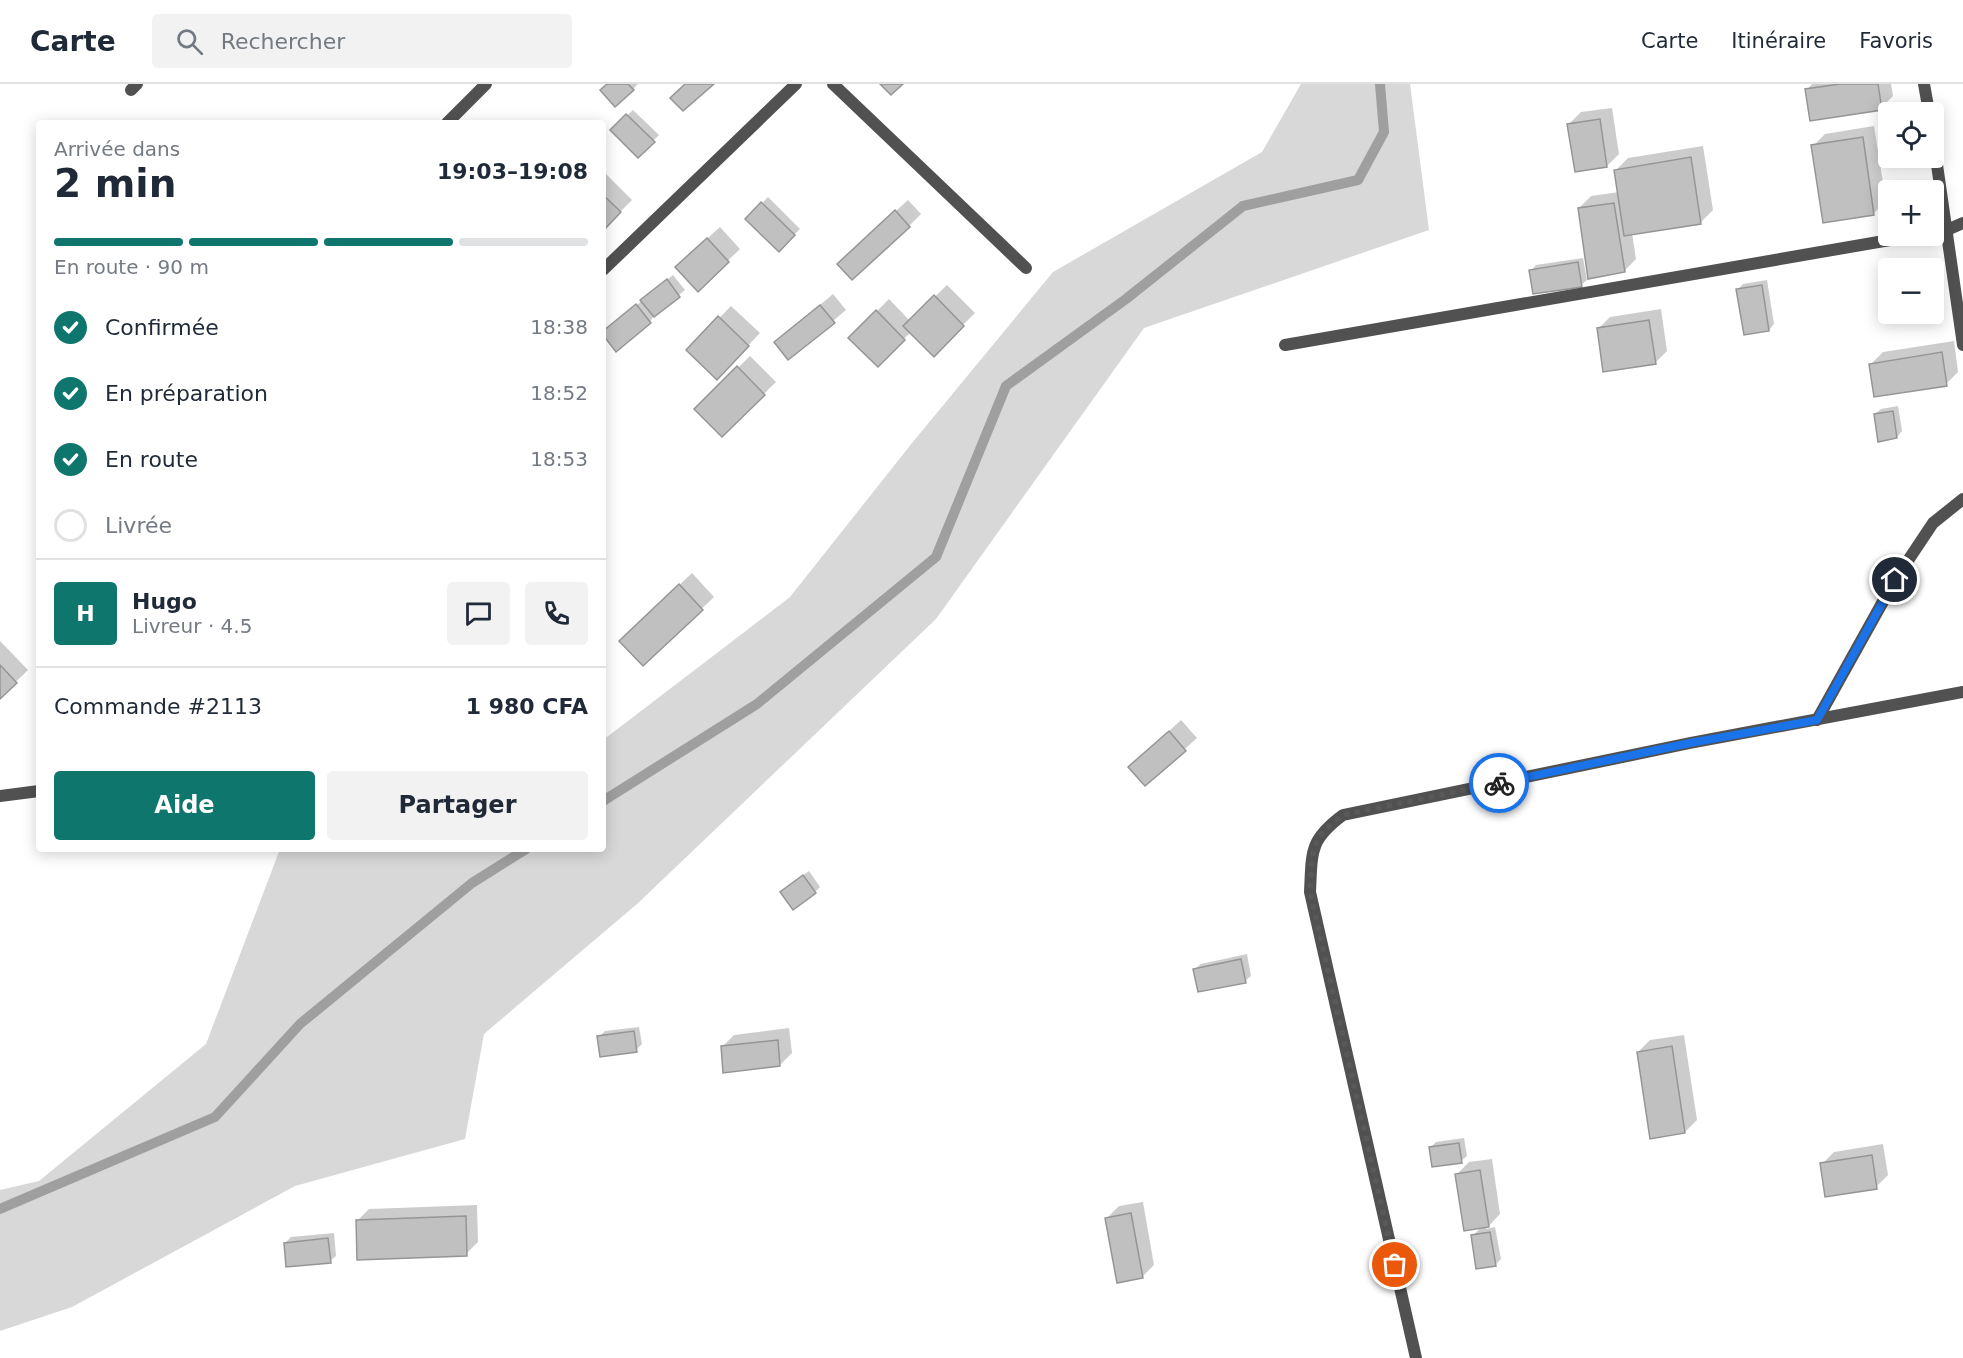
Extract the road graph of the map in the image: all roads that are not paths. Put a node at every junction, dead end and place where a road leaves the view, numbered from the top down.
1 (486, 84) edge
2 (796, 84) edge
3 (832, 84) edge
4 (1924, 84) edge
5 (1927, 102) edge
6 (450, 120) edge
7 (1938, 168) edge
8 (1963, 222) edge
9 (1944, 230) edge
10 (1947, 230) junction
11 (1878, 242) edge
12 (606, 267) edge
13 (1026, 268) dead end
14 (1285, 345) dead end
15 (1963, 345) edge
16 (1963, 499) edge
17 (1963, 692) edge
18 (1817, 720) junction
19 (36, 791) edge
20 (0, 796) edge
21 (1416, 1358) edge

1 - 6 street
2 - 12 street
3 - 13 street
4 - 5 street
7 - 10 street
8 - 10 street
9 - 10 street
10 - 15 street
11 - 14 street
16 - 18 street
17 - 18 street
18 - 21 street
19 - 20 street

